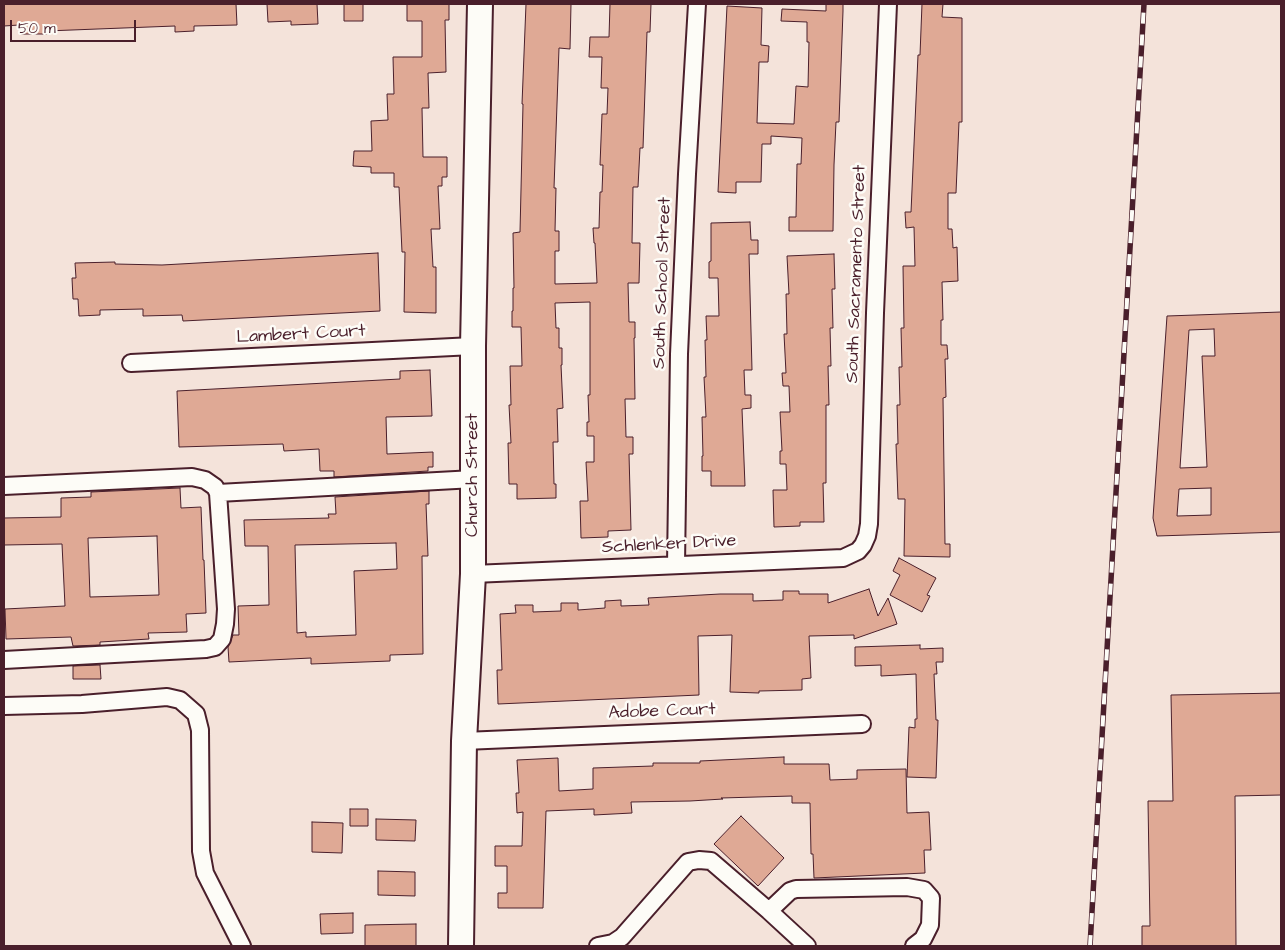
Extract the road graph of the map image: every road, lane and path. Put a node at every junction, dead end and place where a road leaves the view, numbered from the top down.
1 (480, 4) edge
2 (697, 4) edge
3 (888, 4) edge
4 (473, 346) junction
5 (130, 363) dead end
6 (474, 479) junction
7 (4, 486) edge
8 (218, 493) junction
9 (862, 545) joint
10 (676, 565) junction
11 (473, 574) junction
12 (4, 660) edge
13 (4, 706) edge
14 (862, 724) dead end
15 (464, 741) junction
16 (769, 911) junction
17 (242, 946) edge
18 (462, 946) edge
19 (598, 946) edge
20 (807, 946) edge
21 (914, 946) edge

1 - 4 street, Church Street
2 - 10 street, South School Street
3 - 9 street, South Sacramento Street
4 - 5 street, Lambert Court
4 - 6 street, Church Street
6 - 8 street
6 - 11 street, Church Street
7 - 8 street
8 - 12 street
9 - 10 street, Schlenker Drive
10 - 11 street, Schlenker Drive
11 - 15 street, Church Street
13 - 17 street
14 - 15 street, Adobe Court
15 - 18 street, Church Street
16 - 19 street
16 - 20 street
16 - 21 street

